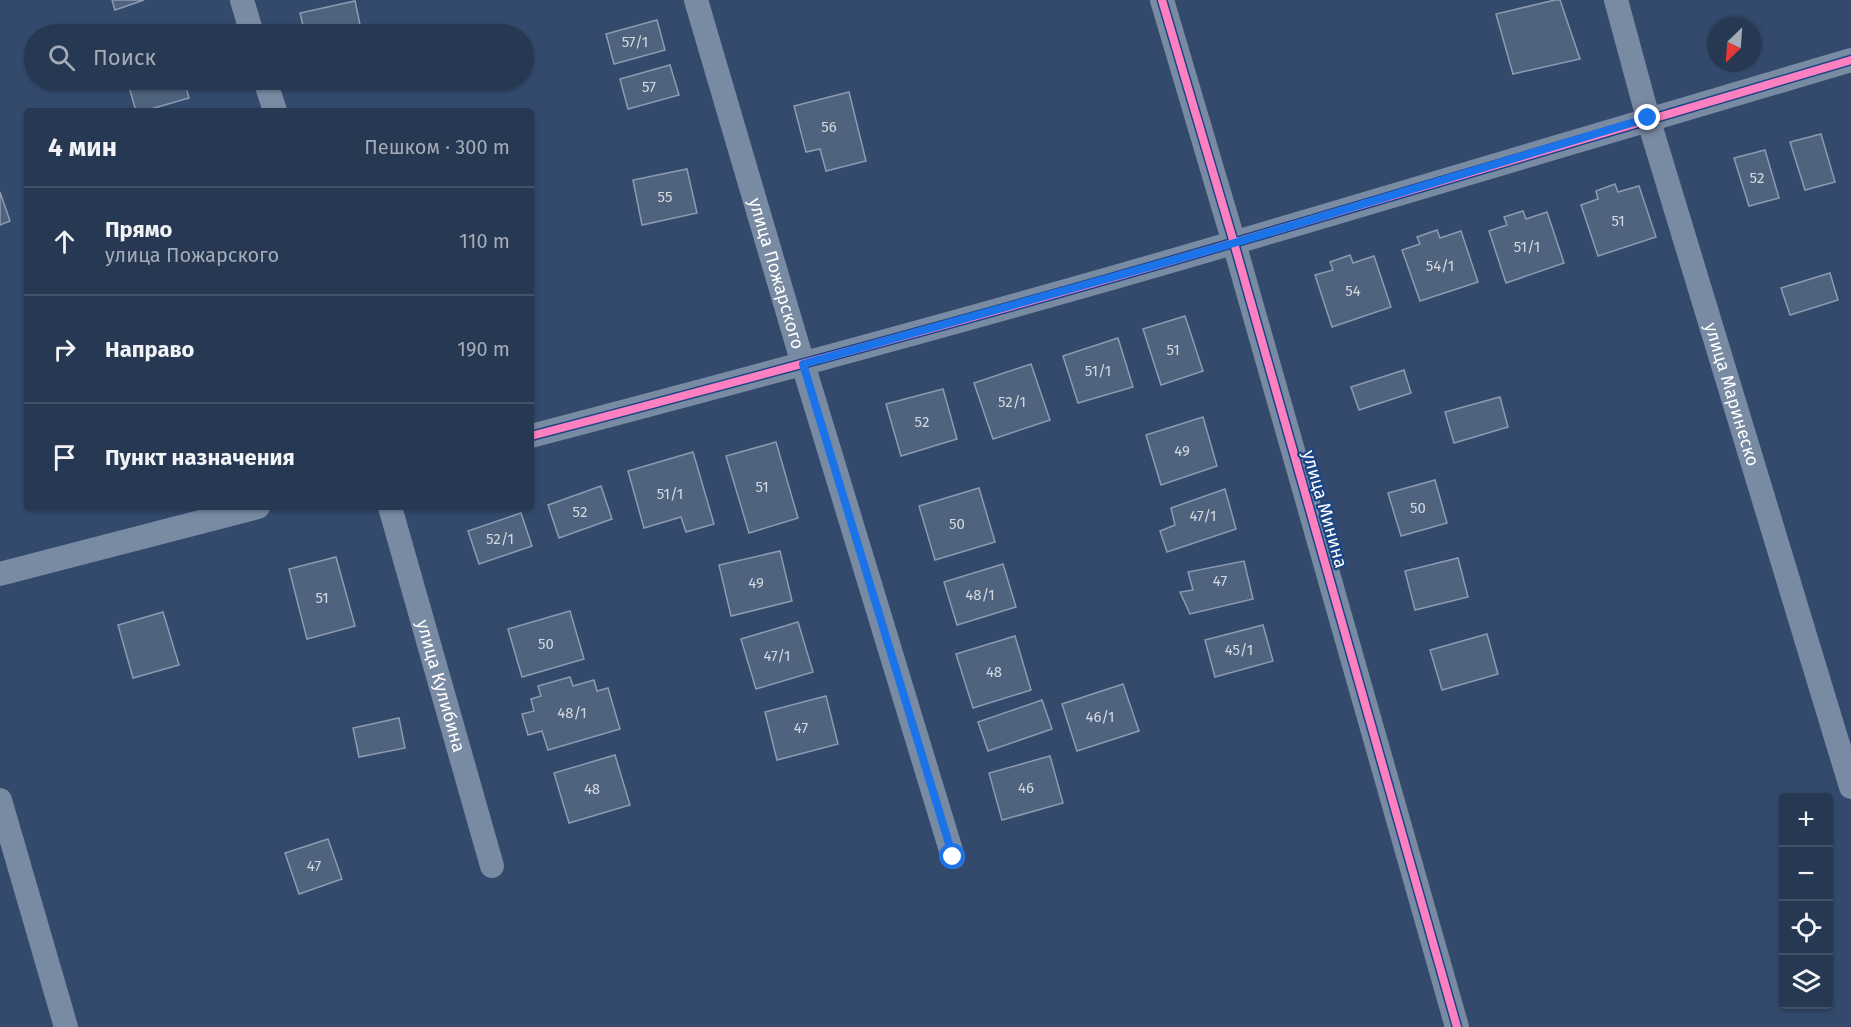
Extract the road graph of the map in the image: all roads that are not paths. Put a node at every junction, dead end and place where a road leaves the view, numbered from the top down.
1 (242, 0) edge
2 (696, 0) edge
3 (1162, 0) edge
4 (1616, 0) edge
5 (249, 24) edge
6 (1851, 60) edge
7 (269, 90) edge
8 (274, 108) edge
9 (1648, 118) junction
10 (1234, 243) junction
11 (803, 364) junction
12 (534, 435) edge
13 (246, 510) edge
14 (391, 510) edge
15 (0, 574) edge
16 (1851, 787) edge
17 (0, 800) edge
18 (953, 857) dead end
19 (492, 866) dead end
20 (66, 1027) edge
21 (1457, 1027) edge

1 - 5 street
2 - 11 street, улица Пожарского
3 - 10 street, улица Минина
4 - 9 street, улица Маринеско
6 - 9 street
7 - 8 street
9 - 10 street
9 - 16 street, улица Маринеско
10 - 11 street
10 - 21 street, улица Минина
11 - 12 street
11 - 18 street, улица Пожарского
13 - 15 street
14 - 19 street, улица Кулибина
17 - 20 street

